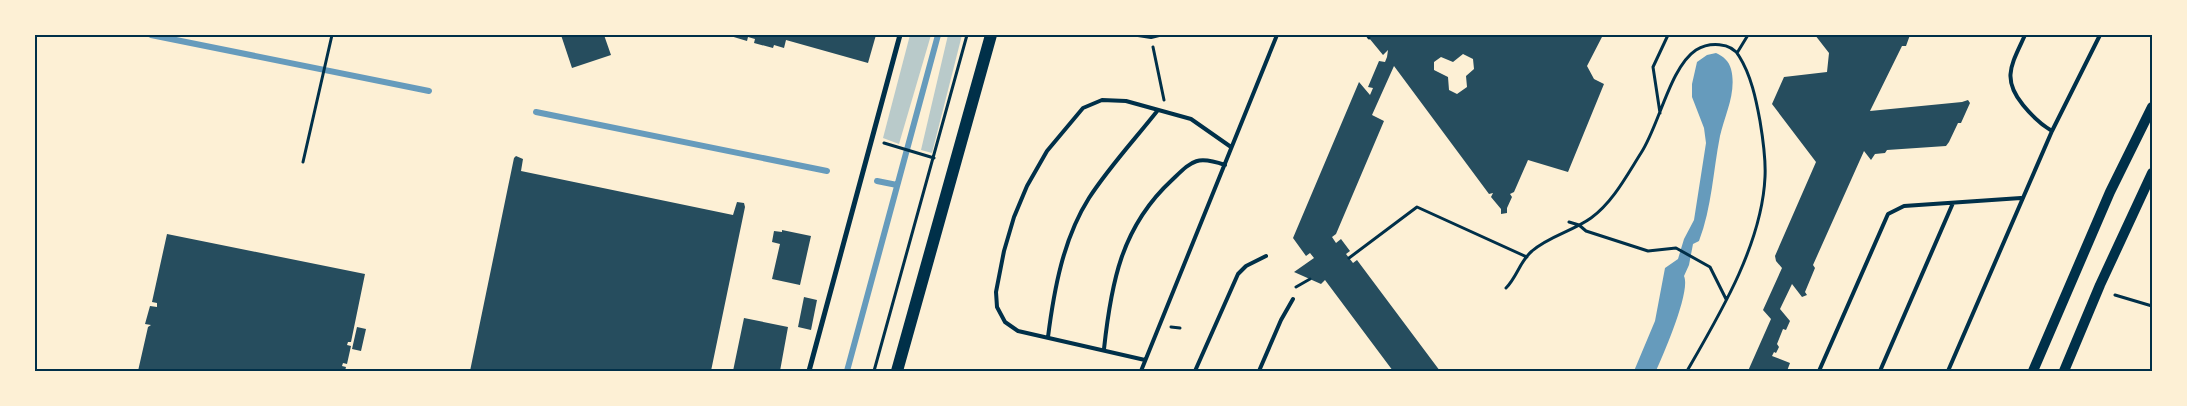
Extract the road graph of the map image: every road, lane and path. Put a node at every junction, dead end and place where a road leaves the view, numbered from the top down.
1 (332, 35) edge
2 (900, 35) edge
3 (967, 35) edge
4 (991, 35) edge
5 (1138, 35) edge
6 (1159, 35) edge
7 (1277, 35) edge
8 (1668, 35) edge
9 (1748, 35) edge
10 (2025, 35) edge
11 (2100, 35) edge
12 (1151, 37) junction
13 (1737, 53) junction
14 (2152, 107) edge
15 (1158, 110) junction
16 (1166, 112) junction
17 (1660, 113) junction
18 (2052, 130) junction
19 (871, 140) junction
20 (1231, 147) junction
21 (934, 158) junction
22 (303, 162) dead end
23 (1224, 165) junction
24 (2152, 173) edge
25 (2021, 198) junction
26 (1953, 203) junction
27 (1569, 222) dead end
28 (1579, 225) junction
29 (1266, 256) dead end
30 (1527, 257) junction
31 (1349, 258) dead end
32 (1310, 279) dead end
33 (1506, 288) dead end
34 (1289, 290) dead end
35 (2115, 296) dead end
36 (1293, 299) dead end
37 (1726, 300) junction
38 (2152, 306) edge
39 (1048, 337) junction
40 (1104, 350) junction
41 (1145, 360) junction
42 (809, 371) edge
43 (874, 371) edge
44 (897, 371) edge
45 (1140, 371) edge
46 (1195, 371) edge
47 (1259, 371) edge
48 (1687, 371) edge
49 (1819, 371) edge
50 (1880, 371) edge
51 (1948, 371) edge
52 (2033, 371) edge
53 (2064, 371) edge

1 - 22 path
2 - 19 street
3 - 21 path
4 - 44 main road
5 - 12 lane
6 - 12 lane
7 - 20 lane
8 - 17 path
9 - 13 path
10 - 18 lane
11 - 18 lane
12 - 16 path
13 - 17 path
13 - 37 path
14 - 52 main road
15 - 16 lane
15 - 39 lane
15 - 39 lane
16 - 20 lane
17 - 28 path
18 - 25 lane
19 - 21 path
19 - 42 street
20 - 23 lane
21 - 43 path
23 - 40 lane
23 - 41 lane
24 - 53 main road
25 - 26 lane
25 - 51 lane
26 - 49 lane
26 - 50 lane
27 - 28 path
28 - 30 path
28 - 37 path
29 - 46 lane
30 - 31 path
30 - 33 path
32 - 34 path
35 - 38 path
36 - 47 lane
37 - 48 path
39 - 40 lane
40 - 41 lane
41 - 45 lane

